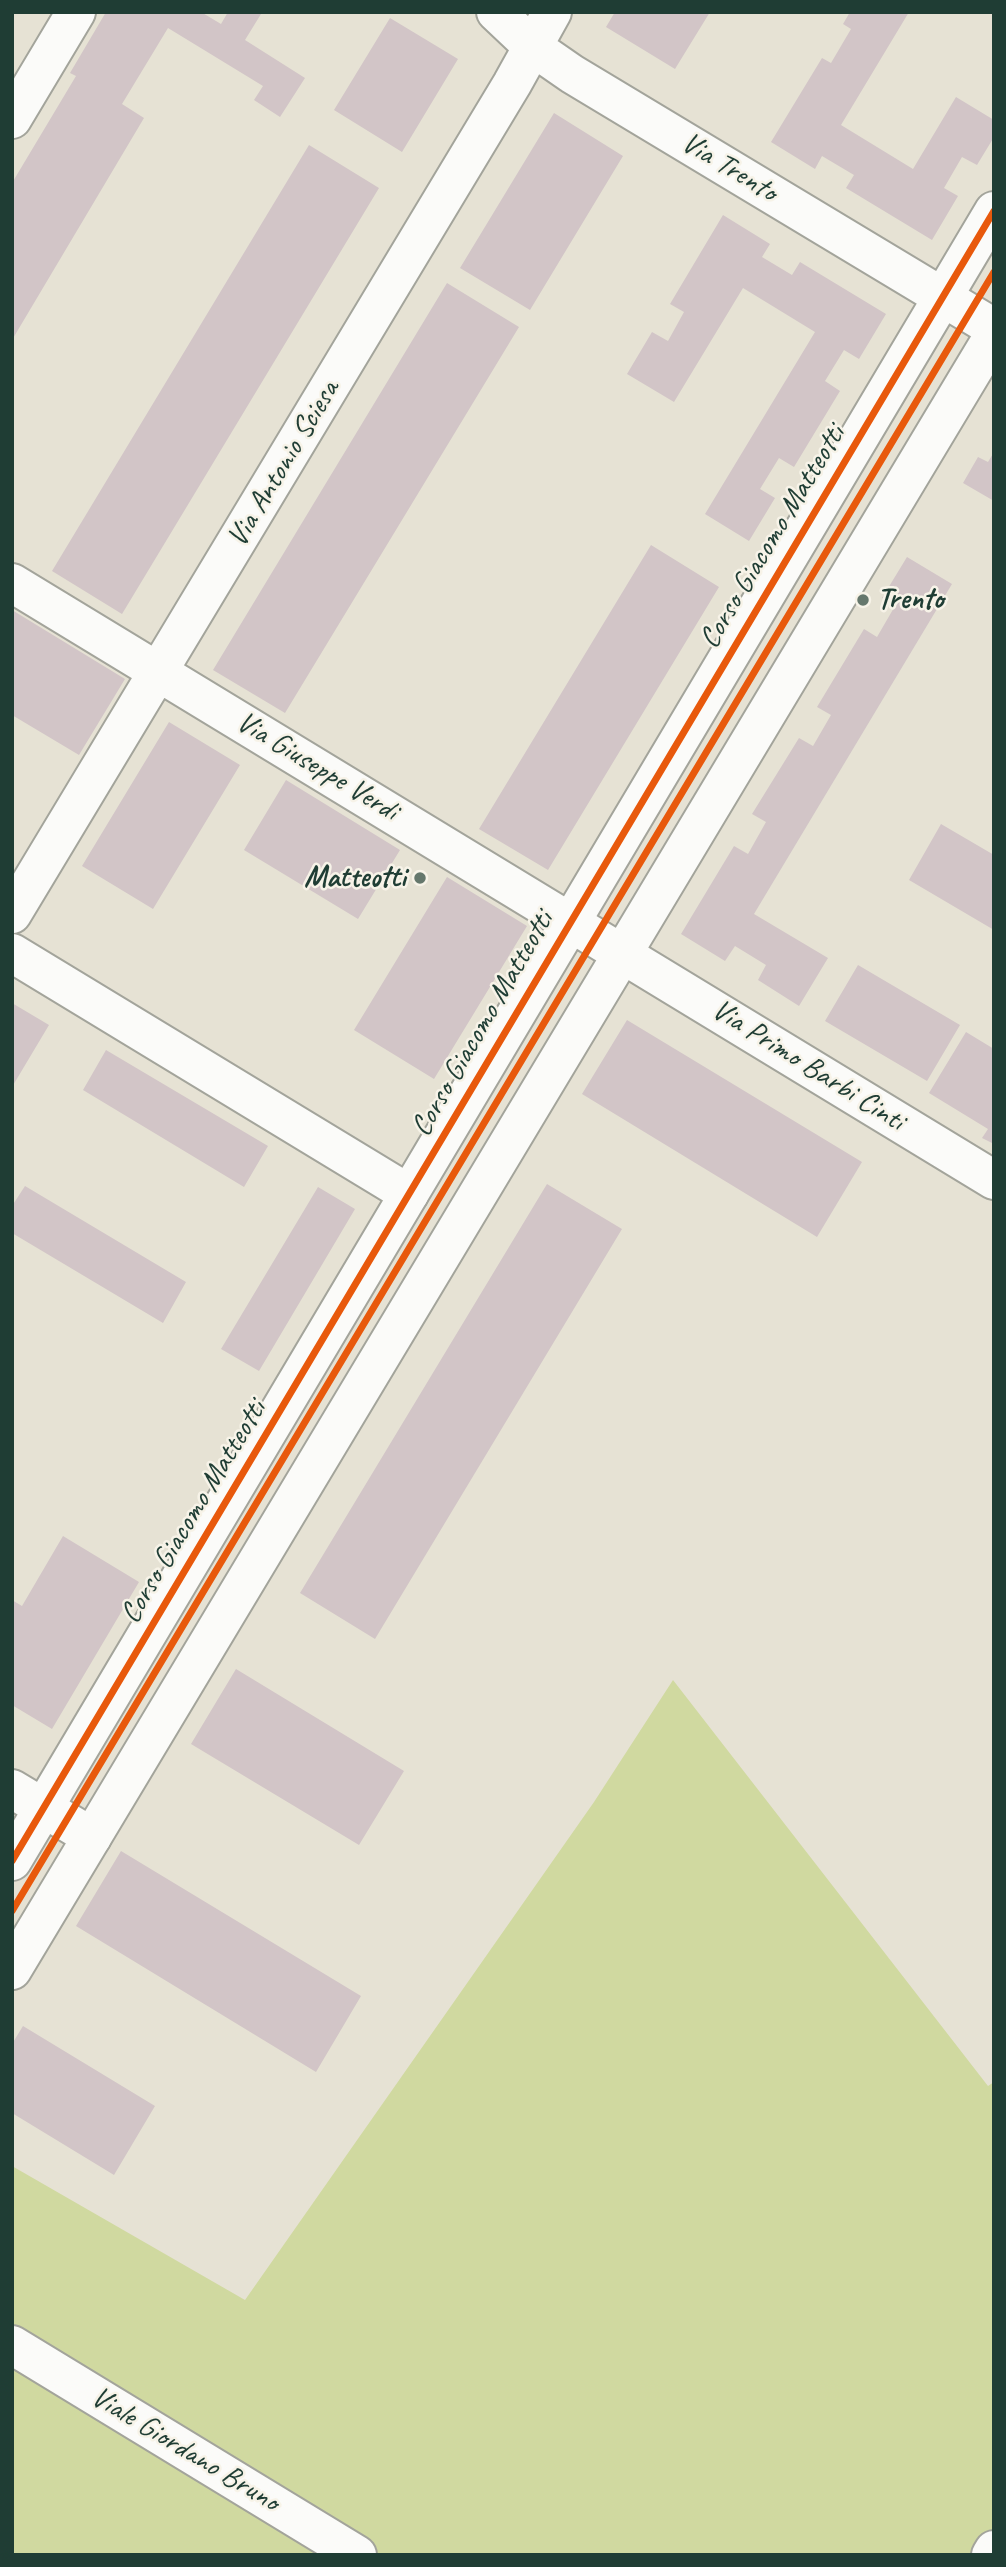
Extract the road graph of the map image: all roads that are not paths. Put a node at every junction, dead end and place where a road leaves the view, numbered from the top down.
1 (496, 12) edge
2 (552, 12) edge
3 (72, 14) edge
4 (533, 47) junction
5 (12, 119) edge
6 (994, 211) edge
7 (975, 318) edge
8 (12, 583) edge
9 (159, 671) junction
10 (12, 914) edge
11 (570, 921) junction
12 (621, 951) junction
13 (12, 953) edge
14 (994, 1180) edge
15 (409, 1194) junction
16 (28, 1798) edge
17 (92, 1837) junction
18 (12, 1861) edge
19 (12, 1970) edge
20 (12, 2345) edge
21 (994, 2550) edge
22 (357, 2555) edge
23 (991, 2555) edge

1 - 4 street, Via Trento
2 - 4 street, Via Antonio Sciesa
3 - 5 street
4 - 7 street, Via Trento
4 - 9 street, Via Antonio Sciesa
6 - 7 street, Corso Giacomo Matteotti
7 - 11 street, Corso Giacomo Matteotti
7 - 12 street, Corso Giacomo Matteotti
8 - 9 street, Via Giuseppe Verdi
9 - 10 street, Via Antonio Sciesa
9 - 11 street, Via Giuseppe Verdi
11 - 12 street, Via Giuseppe Verdi
11 - 15 street, Corso Giacomo Matteotti
12 - 14 street, Via Primo Barbi Cinti
12 - 17 street, Corso Giacomo Matteotti
13 - 15 street
15 - 16 street, Corso Giacomo Matteotti
16 - 17 street
16 - 18 street, Corso Giacomo Matteotti
17 - 19 street, Corso Giacomo Matteotti
20 - 22 street, Viale Giordano Bruno
21 - 23 street

